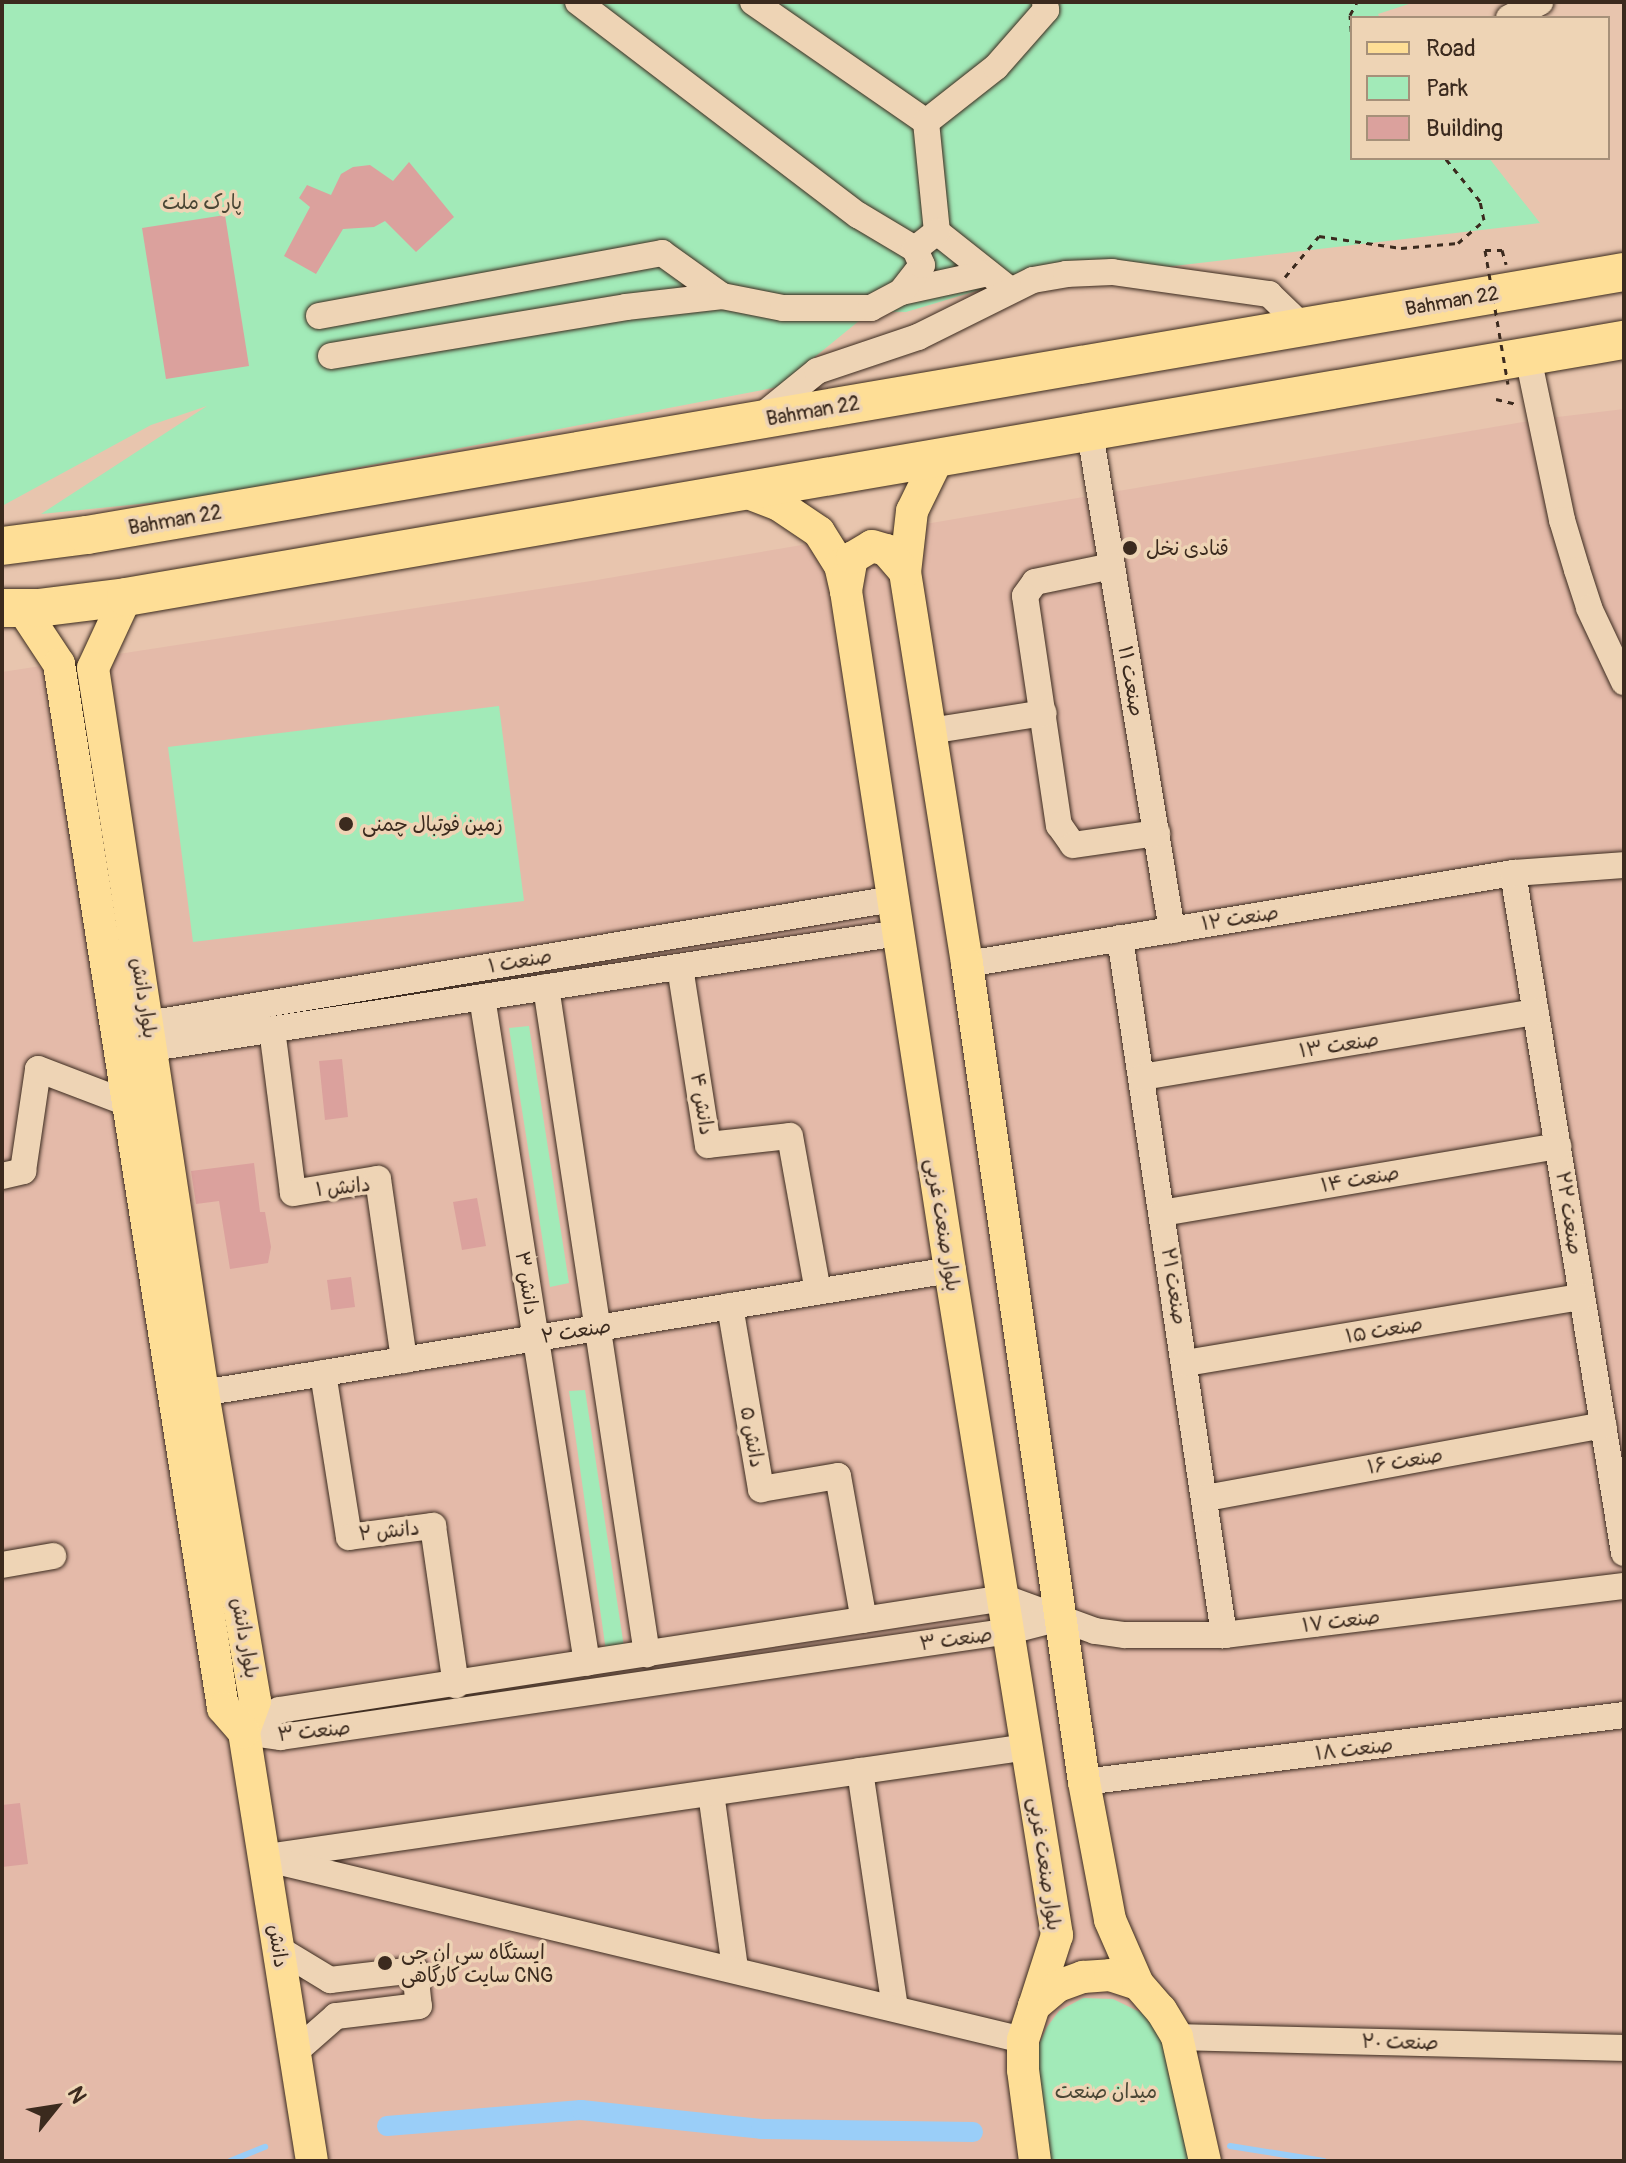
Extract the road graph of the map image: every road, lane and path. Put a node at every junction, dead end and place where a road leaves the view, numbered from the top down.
1 (578, 2) edge
2 (753, 2) edge
3 (1045, 2) edge
4 (1540, 2) edge
5 (1513, 16) edge
6 (926, 122) junction
7 (1447, 160) edge
8 (937, 232) junction
9 (915, 249) junction
10 (1502, 250) dead end
11 (1624, 272) edge
12 (988, 273) junction
13 (1010, 290) junction
14 (901, 292) junction
15 (1269, 294) junction
16 (722, 296) junction
17 (319, 316) dead end
18 (1303, 327) junction
19 (1624, 340) edge
20 (331, 356) dead end
21 (1518, 370) junction
22 (756, 421) junction
23 (1090, 433) junction
24 (939, 456) junction
25 (743, 491) junction
26 (2, 546) edge
27 (1112, 566) junction
28 (905, 572) junction
29 (846, 591) junction
30 (126, 597) junction
31 (12, 608) edge
32 (1624, 682) edge
33 (1044, 713) junction
34 (930, 731) junction
35 (1157, 833) junction
36 (1624, 865) edge
37 (1513, 873) junction
38 (893, 899) junction
39 (1172, 930) junction
40 (898, 933) junction
41 (1120, 938) junction
42 (967, 964) junction
43 (680, 967) junction
44 (546, 987) junction
45 (482, 997) junction
46 (1536, 1012) junction
47 (272, 1029) junction
48 (149, 1036) junction
49 (1142, 1077) junction
50 (143, 1101) junction
51 (1558, 1146) junction
52 (2, 1176) edge
53 (1162, 1213) junction
54 (950, 1270) junction
55 (818, 1291) junction
56 (1582, 1297) junction
57 (730, 1306) junction
58 (598, 1328) junction
59 (536, 1338) junction
60 (404, 1360) junction
61 (1186, 1363) junction
62 (323, 1373) junction
63 (188, 1396) junction
64 (1603, 1425) junction
65 (1206, 1498) junction
66 (1624, 1553) edge
67 (53, 1556) dead end
68 (2, 1565) edge
69 (1624, 1586) edge
70 (1005, 1598) junction
71 (1060, 1618) junction
72 (864, 1620) junction
73 (1010, 1631) junction
74 (1224, 1635) junction
75 (647, 1654) junction
76 (587, 1663) junction
77 (456, 1685) junction
78 (1624, 1715) edge
79 (244, 1732) junction
80 (1028, 1747) junction
81 (860, 1771) junction
82 (1084, 1782) junction
83 (711, 1793) junction
84 (264, 1858) junction
85 (279, 1949) junction
86 (735, 1969) junction
87 (1138, 1984) junction
88 (1034, 2006) junction
89 (895, 2007) junction
90 (1177, 2037) junction
91 (1023, 2040) junction
92 (1624, 2048) edge
93 (295, 2052) junction
94 (312, 2161) edge
95 (1035, 2161) edge
96 (1205, 2161) edge

1 - 9 street
2 - 6 street
3 - 6 street
4 - 5 street
6 - 8 street
7 - 15 path
8 - 9 street
8 - 12 street
9 - 14 street
10 - 21 path, bridge
11 - 18 highway, Bahman 22
12 - 13 street
12 - 14 street
13 - 15 street
13 - 22 street
14 - 16 street
15 - 18 street
16 - 17 street
16 - 20 street
18 - 22 highway, Bahman 22
19 - 21 highway
21 - 23 highway
21 - 32 street
22 - 26 highway, Bahman 22
23 - 24 highway
23 - 27 street, صنعت ۱۱
24 - 25 highway
24 - 28 main road
25 - 29 main road, بلوار صنعت غربی
25 - 30 highway
27 - 33 street
27 - 35 street, صنعت ۱۱
28 - 29 main road
28 - 34 main road
29 - 38 main road, بلوار صنعت غربی
30 - 31 highway
30 - 48 main road, بلوار دانش
31 - 50 main road, بلوار دانش
33 - 34 street
33 - 35 street
34 - 42 main road
35 - 39 street, صنعت ۱۱
36 - 37 street, صنعت ۱۲
37 - 39 street, صنعت ۱۲
37 - 46 street, صنعت ۲۲
38 - 40 main road, بلوار صنعت غربی
38 - 48 street, صنعت ۱
39 - 41 street, صنعت ۱۲
40 - 43 street, صنعت ۱
40 - 54 main road, بلوار صنعت غربی
41 - 42 street, صنعت ۱۲
41 - 49 street, صنعت ۲۱
42 - 71 main road
43 - 44 street, صنعت ۱
43 - 55 street, دانش ۴
44 - 45 street, صنعت ۱
44 - 58 street
45 - 47 street, صنعت ۱
45 - 59 street, دانش ۳
46 - 49 street, صنعت ۱۳
46 - 51 street, صنعت ۲۲
47 - 48 street, صنعت ۱
47 - 60 street, دانش ۱
48 - 50 main road, بلوار دانش
49 - 53 street, صنعت ۲۱
50 - 52 street
50 - 63 main road, بلوار دانش
51 - 53 street, صنعت ۱۴
51 - 56 street, صنعت ۲۲
53 - 61 street, صنعت ۲۱
54 - 55 street, صنعت ۲
54 - 70 main road, بلوار صنعت غربی
55 - 57 street, صنعت ۲
56 - 61 street, صنعت ۱۵
56 - 64 street, صنعت ۲۲
57 - 58 street, صنعت ۲
57 - 72 street, دانش ۵
58 - 59 street, صنعت ۲
58 - 75 street
59 - 60 street, صنعت ۲
59 - 76 street, دانش ۳
60 - 62 street, صنعت ۲
61 - 65 street, صنعت ۲۱
62 - 63 street, صنعت ۲
62 - 77 street, دانش ۲
63 - 79 main road, بلوار دانش
64 - 65 street, صنعت ۱۶
64 - 66 street, صنعت ۲۲
65 - 74 street, صنعت ۲۱
67 - 68 street
69 - 74 street, صنعت ۱۷
70 - 71 street, صنعت ۱۷
70 - 72 street, صنعت ۳
70 - 73 main road, بلوار صنعت غربی
71 - 73 street, صنعت ۳
71 - 74 street, صنعت ۱۷
71 - 82 main road
72 - 75 street, صنعت ۳
73 - 79 street, صنعت ۳
73 - 80 main road, بلوار صنعت غربی
75 - 76 street, صنعت ۳
76 - 77 street, صنعت ۳
77 - 79 street, صنعت ۳
78 - 82 street, صنعت ۱۸
79 - 84 main road, دانش
80 - 81 street
80 - 88 main road, بلوار صنعت غربی
81 - 83 street
81 - 89 street
82 - 87 main road
83 - 84 street
83 - 86 street
84 - 85 main road, دانش
84 - 86 street
85 - 93 main road, دانش
85 - 93 street
86 - 89 street
87 - 88 main road
87 - 90 main road
88 - 91 main road
89 - 91 street
90 - 92 street, صنعت ۲۰
90 - 96 main road
91 - 95 main road
93 - 94 main road, دانش

